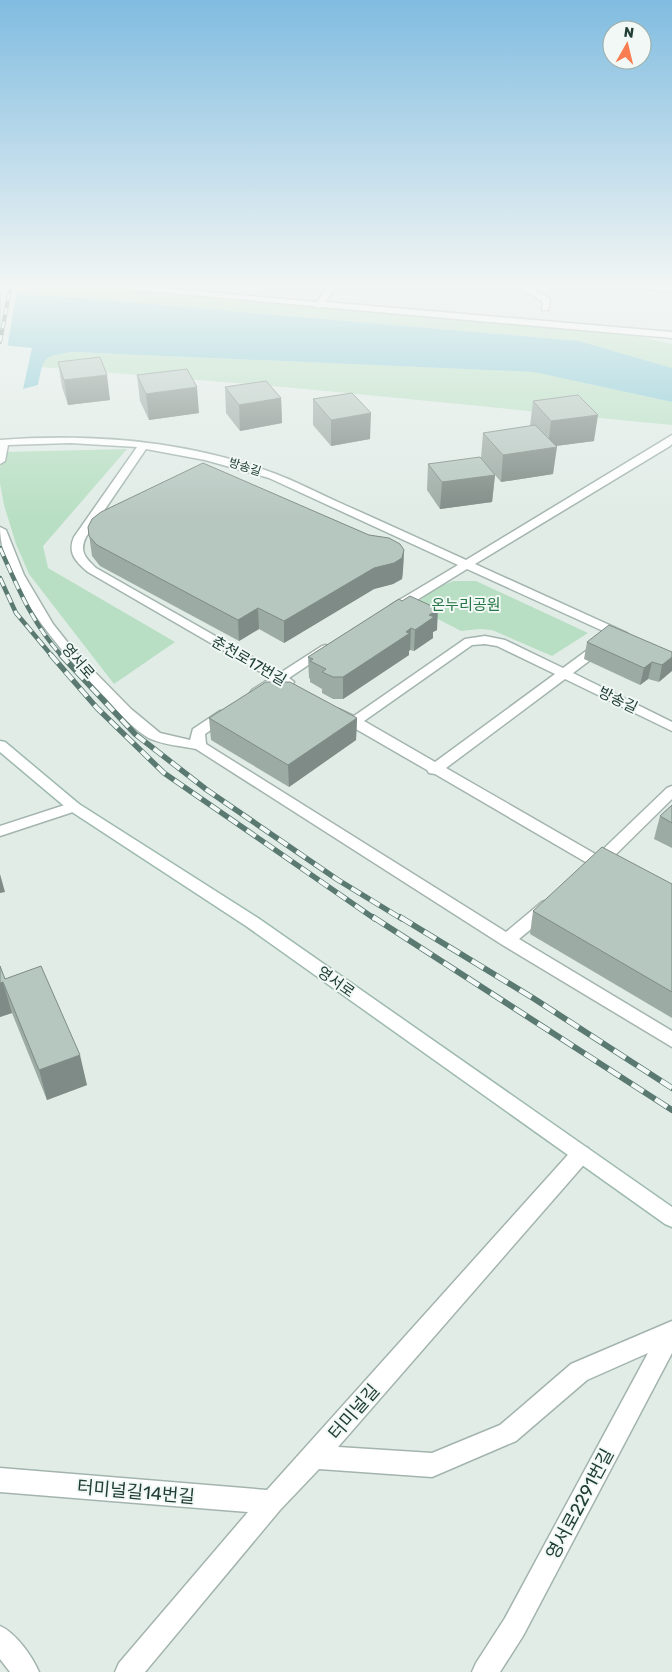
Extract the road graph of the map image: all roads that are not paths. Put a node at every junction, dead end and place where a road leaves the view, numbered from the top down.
1 (2, 443) edge
2 (670, 443) edge
3 (144, 445) junction
4 (0, 461) edge
5 (0, 530) edge
6 (468, 564) junction
7 (386, 614) edge
8 (618, 633) junction
9 (636, 642) edge
10 (337, 643) edge
11 (564, 674) junction
12 (279, 678) junction
13 (296, 688) edge
14 (329, 707) edge
15 (354, 722) junction
16 (672, 727) edge
17 (0, 745) edge
18 (200, 746) junction
19 (434, 770) junction
20 (672, 791) edge
21 (74, 807) junction
22 (0, 831) edge
23 (599, 863) junction
24 (623, 875) edge
25 (584, 876) edge
26 (560, 895) edge
27 (507, 940) junction
28 (672, 1040) edge
29 (581, 1154) junction
30 (672, 1218) edge
31 (671, 1332) edge
32 (314, 1457) junction
33 (0, 1480) edge
34 (272, 1502) junction
35 (0, 1639) edge
36 (26, 1672) edge
37 (128, 1672) edge
38 (485, 1672) edge

1 - 3 street, 방송길
1 - 4 street
2 - 6 street
3 - 6 street, 방송길
3 - 12 street, 춘천로17번길
5 - 18 street, 영서로
6 - 7 street
6 - 8 street, 방송길
8 - 9 street, 방송길
8 - 11 street
10 - 12 street
11 - 15 street, 방송길
11 - 16 street, 방송길
11 - 19 street
12 - 13 street, 춘천로17번길
12 - 18 street
14 - 15 street
15 - 19 street
17 - 21 street, 영서로
18 - 27 street, 영서로
19 - 23 street
20 - 23 street
21 - 22 street
21 - 29 street, 영서로
23 - 24 street
23 - 25 street
26 - 27 street
27 - 28 street, 영서로
29 - 30 street, 영서로
29 - 32 street, 터미널길
31 - 32 street, 영서로2291번길
31 - 38 street, 영서로2291번길
32 - 34 street, 터미널길
33 - 34 street, 터미널길14번길
34 - 37 street, 터미널길
35 - 36 street

